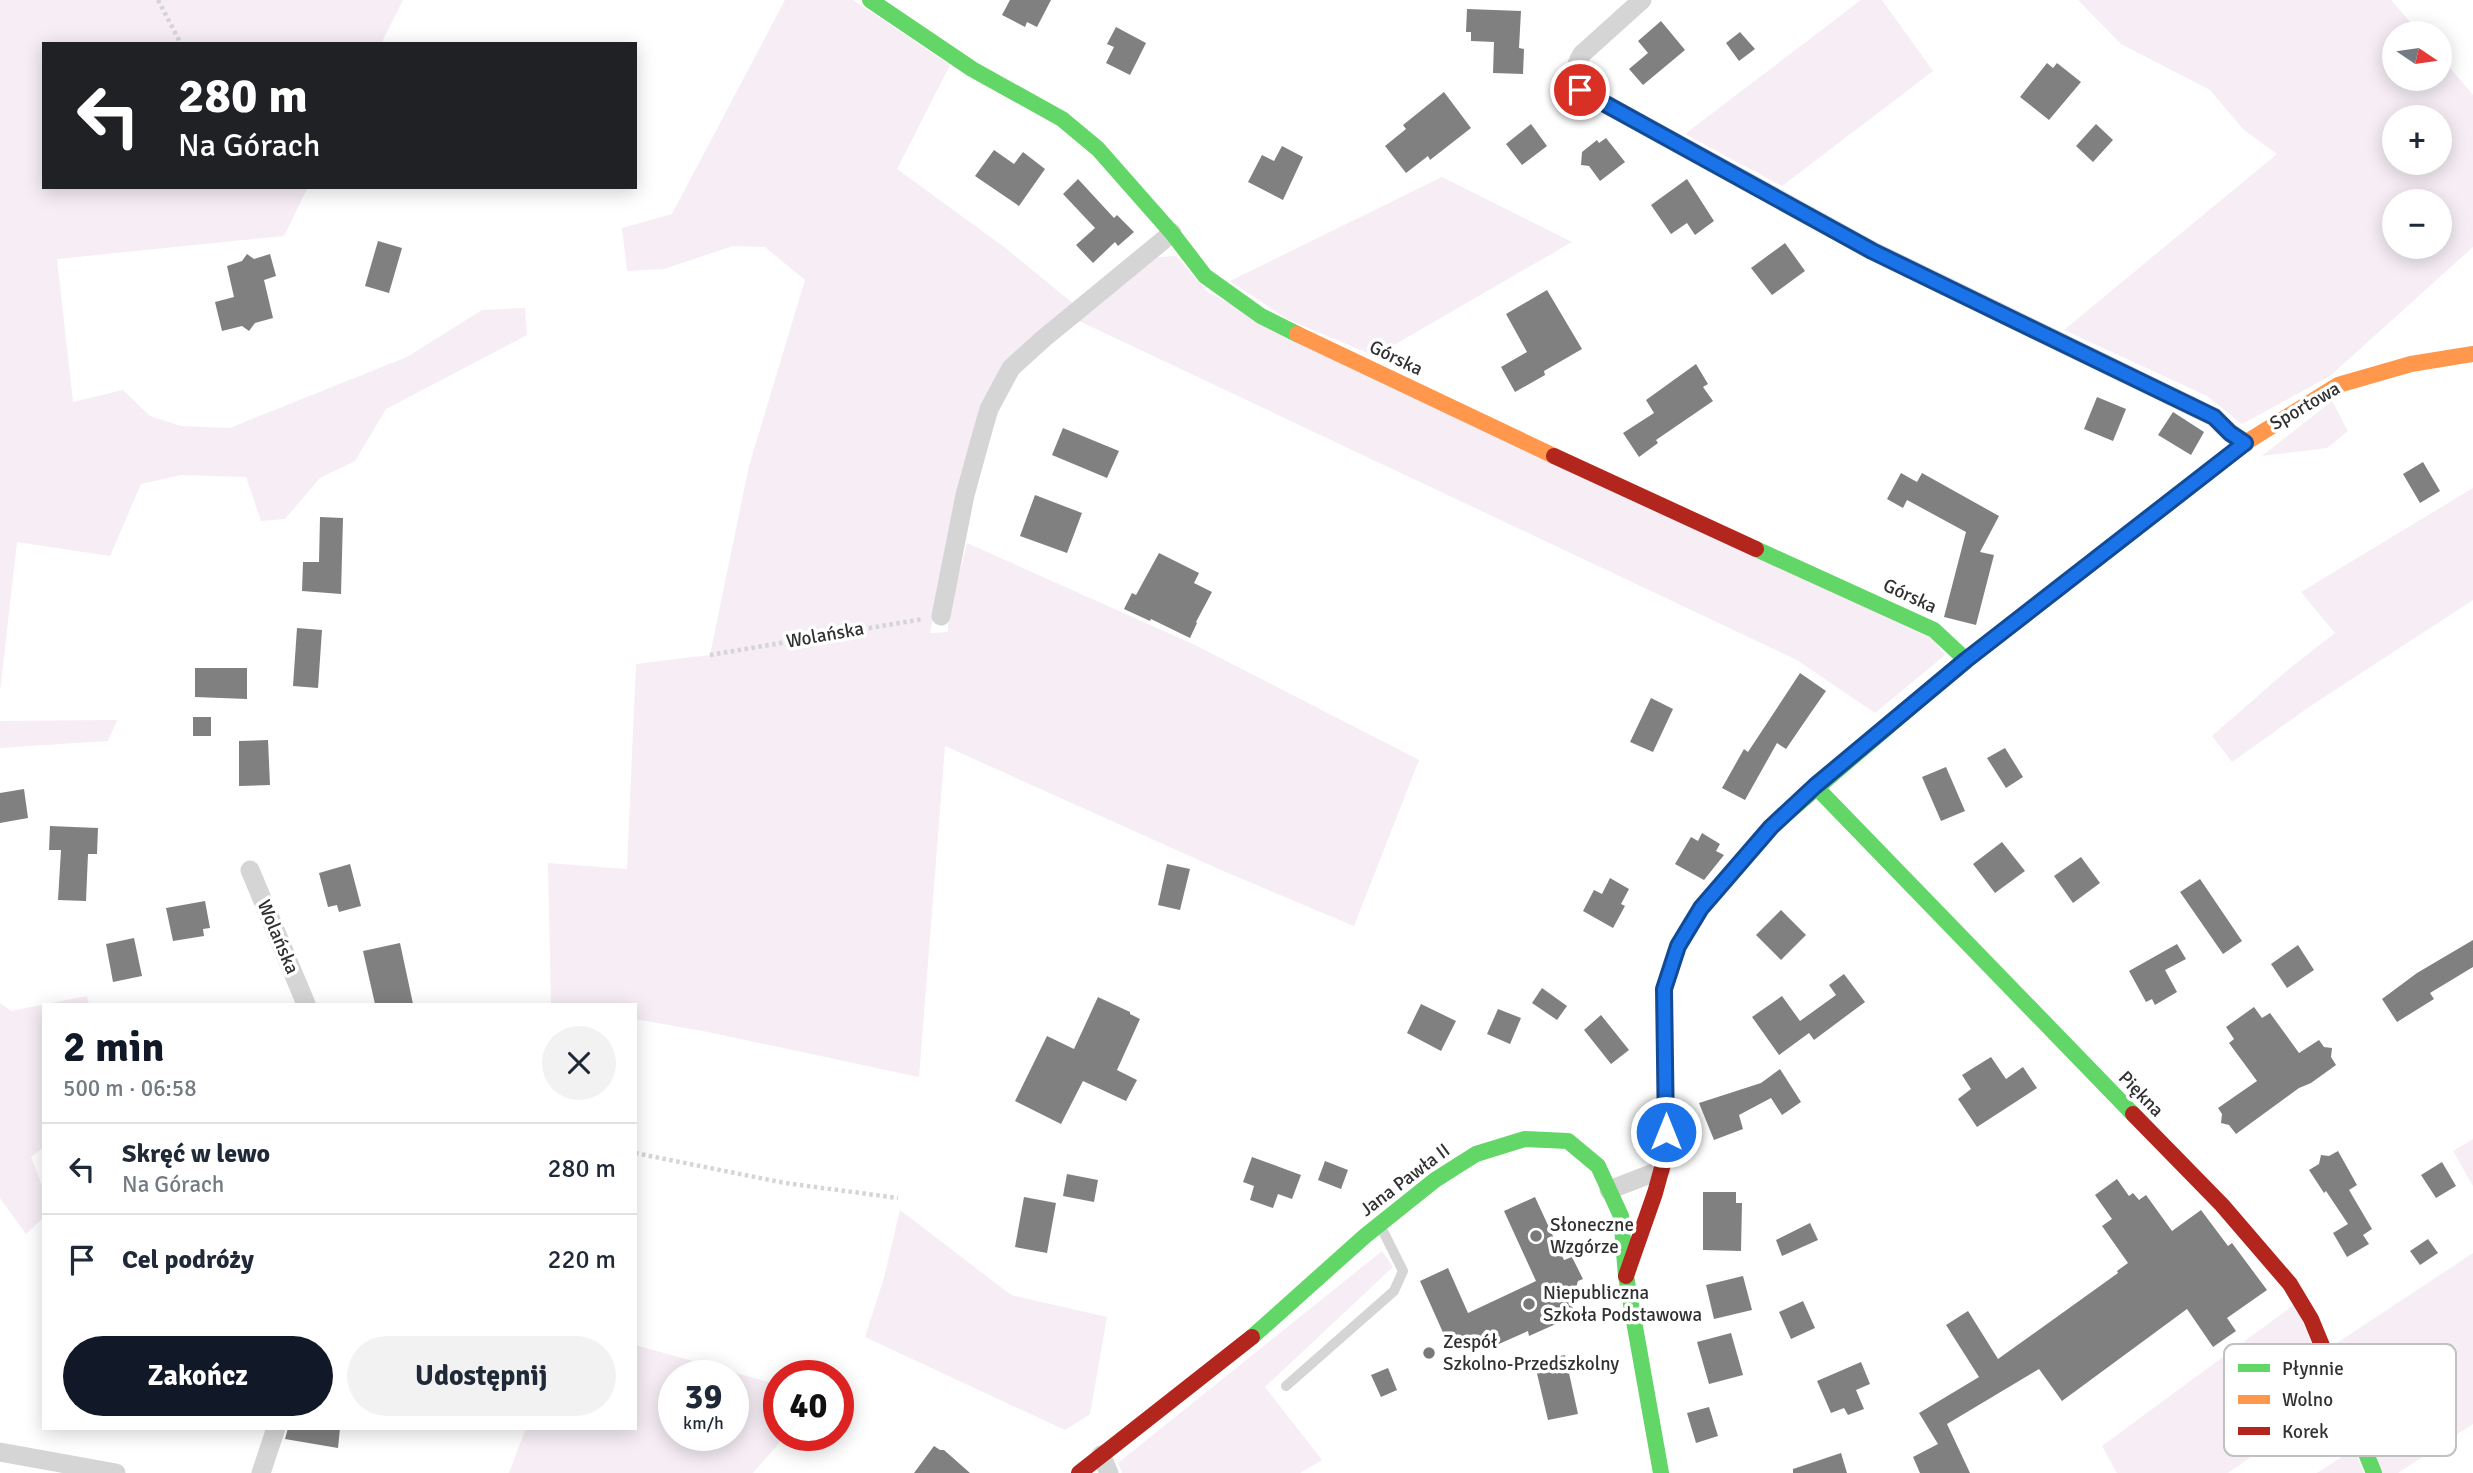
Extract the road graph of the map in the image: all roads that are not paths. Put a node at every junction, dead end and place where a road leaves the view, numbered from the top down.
1 (870, 0) edge
2 (1642, 0) edge
3 (1172, 233) junction
4 (2473, 354) edge
5 (2245, 443) junction
6 (941, 616) road end
7 (1966, 660) junction
8 (1815, 786) junction
9 (250, 870) dead end
10 (306, 1003) edge
11 (1661, 1170) junction
12 (1609, 1190) junction
13 (1379, 1225) junction
14 (1626, 1276) junction
15 (2321, 1344) edge
16 (1286, 1386) dead end
17 (275, 1430) edge
18 (0, 1452) edge
19 (2367, 1456) edge
20 (1105, 1464) edge
21 (116, 1473) edge
22 (261, 1473) edge
23 (1079, 1473) edge
24 (1661, 1473) edge
25 (2374, 1473) edge

1 - 3 street, Górska
2 - 5 street
3 - 6 street
3 - 7 street, Górska
4 - 5 street, Sportowa
5 - 7 street, Sportowa
7 - 8 street, Sportowa
8 - 11 street, Sportowa
8 - 15 street, Piękna
9 - 10 street, Wolańska
11 - 12 street
11 - 14 street, Sportowa
12 - 13 street, Jana Pawła II
12 - 14 street, Jana Pawła II
13 - 16 lane
13 - 20 street, Jana Pawła II
14 - 24 street, Jana Pawła II
17 - 22 street
18 - 21 street
19 - 25 street, Piękna
20 - 23 street, Jana Pawła II

